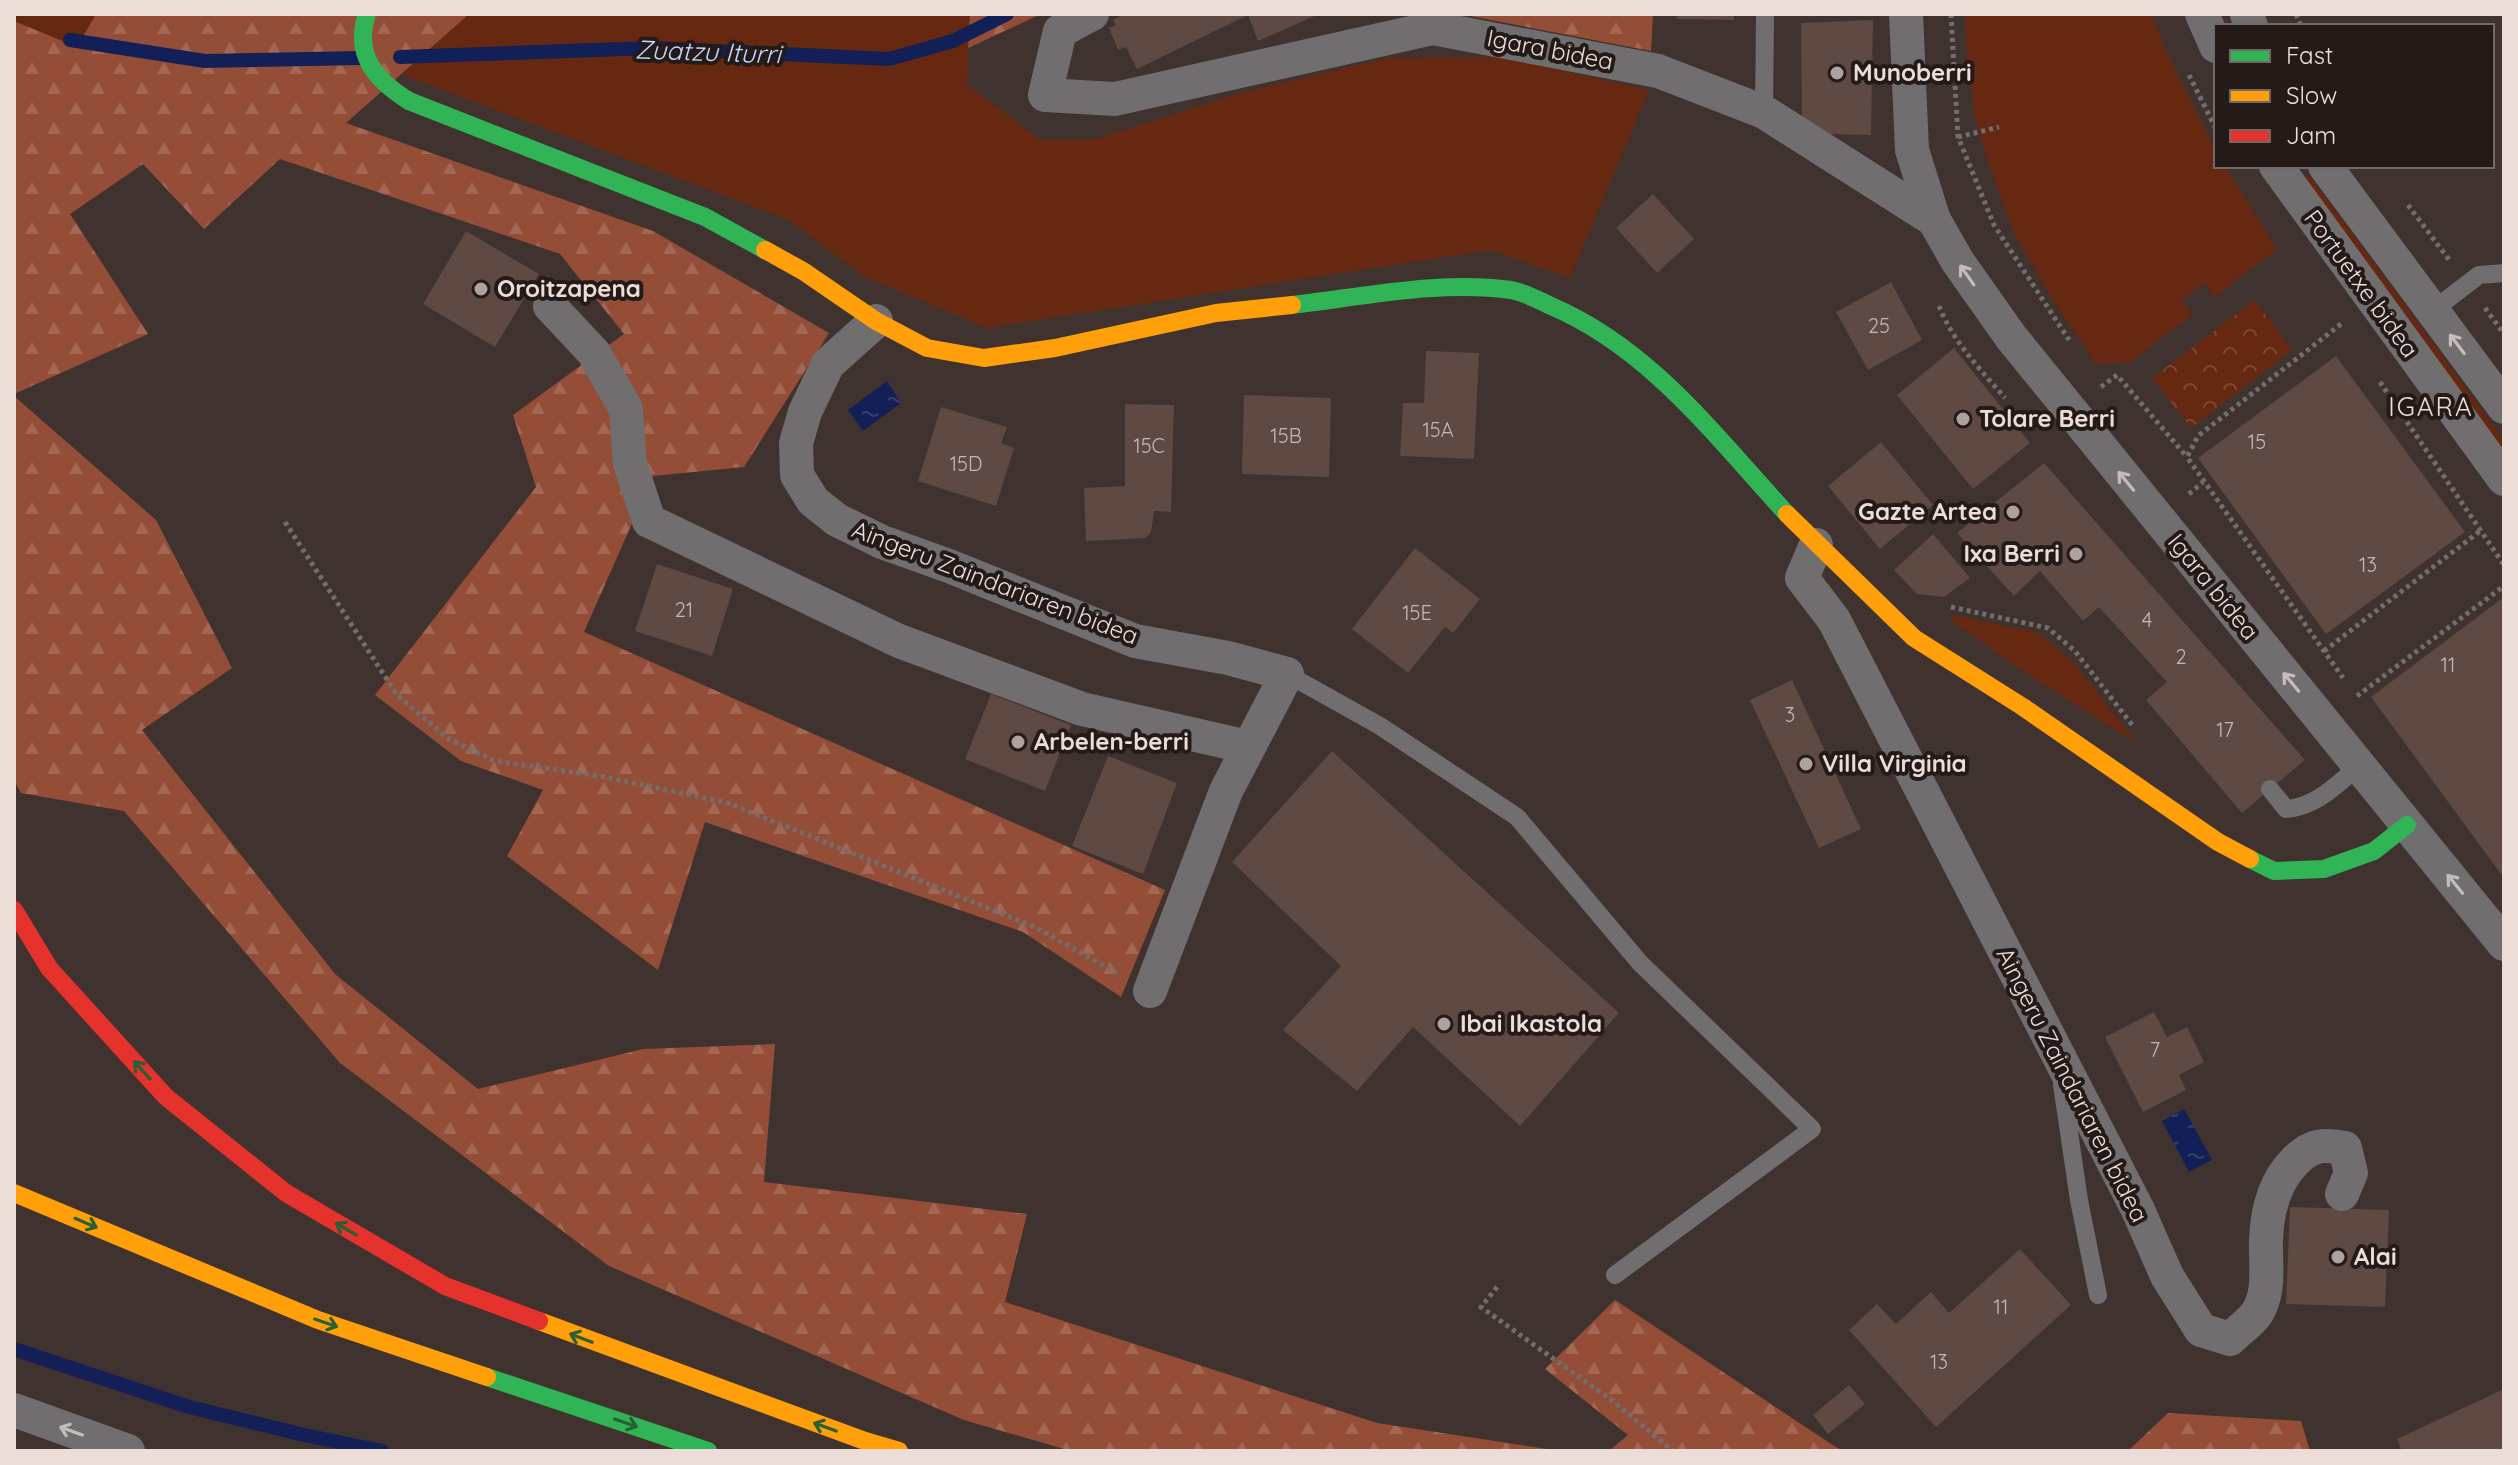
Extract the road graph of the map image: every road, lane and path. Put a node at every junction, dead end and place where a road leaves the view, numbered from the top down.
1 (367, 14) edge
2 (1092, 14) edge
3 (1765, 14) edge
4 (1906, 14) edge
5 (1951, 14) edge
6 (2202, 14) edge
7 (2214, 41) edge
8 (1764, 112) junction
9 (1999, 127) dead end
10 (1958, 137) junction
11 (2277, 168) edge
12 (2326, 168) edge
13 (2405, 201) dead end
14 (1934, 220) junction
15 (2504, 273) edge
16 (2466, 283) junction
17 (550, 306) dead end
18 (2432, 311) junction
19 (2334, 312) dead end
20 (876, 321) junction
21 (2504, 334) edge
22 (2075, 351) dead end
23 (2091, 376) dead end
24 (2376, 376) dead end
25 (2504, 407) edge
26 (2187, 457) junction
27 (2504, 479) edge
28 (2203, 482) junction
29 (2184, 498) dead end
30 (285, 522) dead end
31 (2480, 531) junction
32 (1816, 545) junction
33 (2504, 565) edge
34 (2504, 586) edge
35 (1944, 606) dead end
36 (2324, 651) junction
37 (1287, 674) junction
38 (2357, 696) junction
39 (2366, 709) dead end
40 (2141, 736) dead end
41 (1248, 747) junction
42 (2359, 766) junction
43 (2270, 789) dead end
44 (2407, 825) junction
45 (14, 910) edge
46 (2504, 944) edge
47 (1150, 991) joint
48 (2058, 1056) junction
49 (14, 1193) edge
50 (2342, 1194) dead end
51 (1615, 1275) dead end
52 (1497, 1287) dead end
53 (2098, 1295) dead end
54 (14, 1410) edge
55 (128, 1451) edge
56 (708, 1451) edge
57 (899, 1451) edge
58 (1673, 1451) edge

1 - 20 main road
2 - 8 street, Igara bidea
3 - 8 lane
4 - 14 street, Igara bidea
5 - 10 path
6 - 7 street
8 - 14 street, Igara bidea
9 - 10 path
10 - 22 path
11 - 27 street, Portuetxe bidea
12 - 18 street, Portuetxe bidea
13 - 16 path
42 -> 14 street, Igara bidea
15 - 16 lane
16 - 18 lane
16 - 21 path
17 - 41 street
25 -> 18 street, Portuetxe bidea
19 - 26 path
20 - 32 main road
20 - 37 street, Aingeru Zaindariaren bidea
23 - 26 path
24 - 31 path
26 - 28 path
28 - 29 path
28 - 36 path
30 - 47 path
31 - 33 path
31 - 36 path
32 - 44 main road
32 - 48 street, Aingeru Zaindariaren bidea
34 - 38 path
35 - 40 path
36 - 38 path
37 - 41 street
37 - 51 lane
38 - 39 path
41 - 47 street
42 - 43 lane
42 - 44 street, Igara bidea
46 -> 44 street, Igara bidea
57 -> 45 main road
48 - 50 street, Aingeru Zaindariaren bidea
48 - 53 lane
49 -> 56 main road
52 - 58 path
55 -> 54 street

